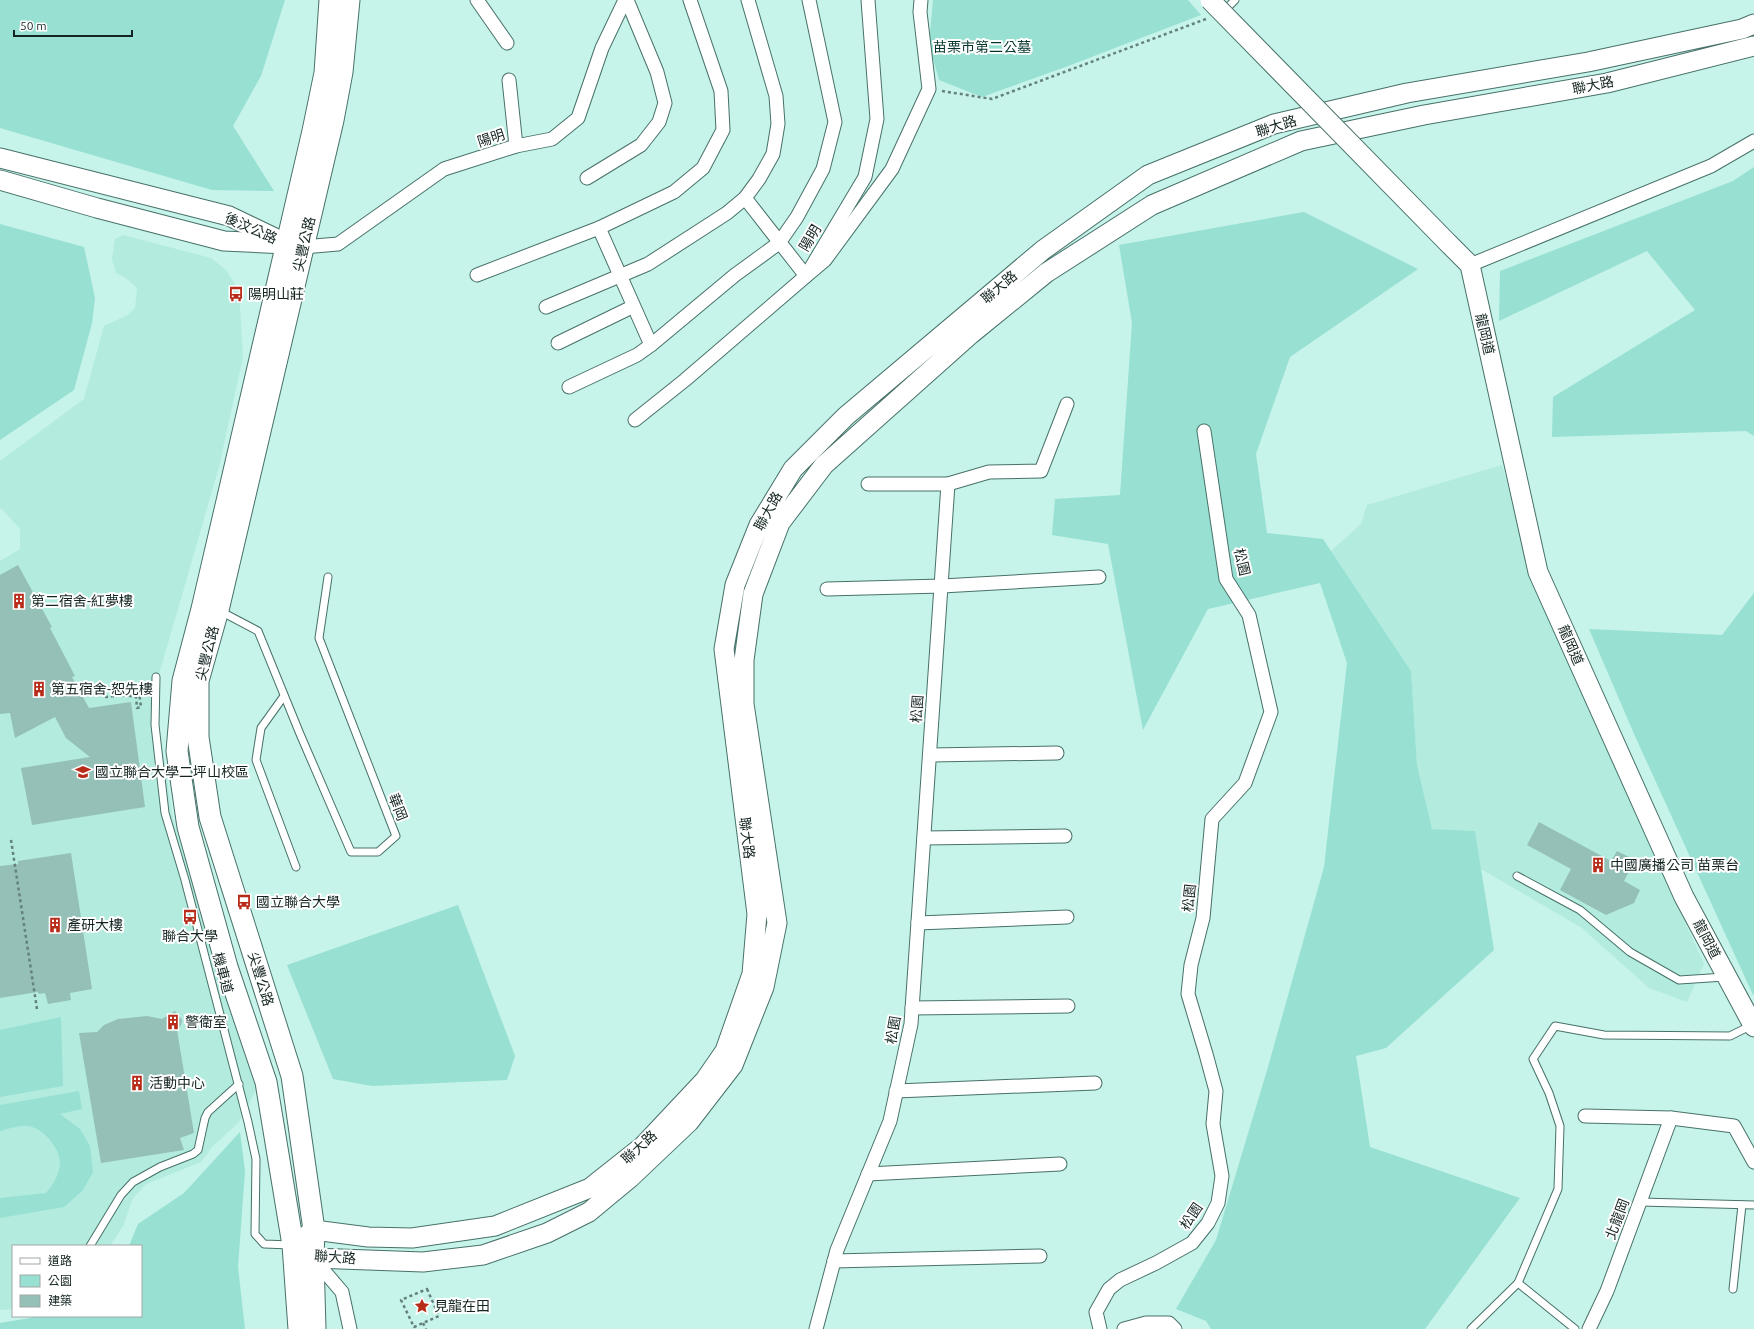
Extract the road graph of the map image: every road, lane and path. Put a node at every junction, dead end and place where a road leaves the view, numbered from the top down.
1 (330, 0) edge
2 (349, 0) edge
3 (477, 0) edge
4 (626, 0) edge
5 (690, 0) edge
6 (748, 0) edge
7 (809, 0) edge
8 (868, 0) edge
9 (921, 0) edge
10 (1223, 4) edge
11 (1754, 24) edge
12 (507, 43) dead end
13 (1754, 46) edge
14 (509, 80) dead end
15 (929, 89) junction
16 (1754, 140) edge
17 (516, 146) junction
18 (0, 158) edge
19 (587, 178) dead end
20 (0, 180) edge
21 (745, 198) junction
22 (599, 228) junction
23 (779, 243) junction
24 (294, 245) junction
25 (1470, 265) junction
26 (477, 275) dead end
27 (619, 275) junction
28 (806, 276) junction
29 (546, 307) dead end
30 (632, 307) junction
31 (965, 328) junction
32 (558, 343) dead end
33 (651, 345) junction
34 (569, 387) dead end
35 (1067, 404) dead end
36 (634, 420) dead end
37 (1204, 430) dead end
38 (868, 484) dead end
39 (948, 484) junction
40 (328, 577) dead end
41 (1099, 577) dead end
42 (942, 586) junction
43 (827, 589) dead end
44 (210, 609) junction
45 (156, 677) dead end
46 (139, 692) dead end
47 (284, 696) junction
48 (105, 697) dead end
49 (1058, 752) dead end
50 (930, 755) junction
51 (1065, 836) dead end
52 (924, 838) junction
53 (11, 840) dead end
54 (296, 867) dead end
55 (1517, 876) dead end
56 (1067, 917) dead end
57 (918, 923) junction
58 (1727, 977) junction
59 (1068, 1006) dead end
60 (912, 1008) junction
61 (37, 1009) dead end
62 (1754, 1025) edge
63 (1095, 1083) dead end
64 (239, 1084) junction
65 (896, 1091) junction
66 (1584, 1116) dead end
67 (1671, 1118) junction
68 (1754, 1162) edge
69 (1060, 1164) dead end
70 (868, 1174) junction
71 (1641, 1202) junction
72 (1742, 1205) junction
73 (1754, 1205) edge
74 (314, 1230) junction
75 (91, 1245) edge
76 (293, 1245) junction
77 (1040, 1256) dead end
78 (313, 1258) junction
79 (834, 1261) junction
80 (1518, 1283) junction
81 (1733, 1289) dead end
82 (423, 1323) junction
83 (299, 1329) edge
84 (315, 1329) edge
85 (350, 1329) edge
86 (426, 1329) edge
87 (816, 1329) edge
88 (1100, 1329) edge
89 (1124, 1329) edge
90 (1175, 1329) edge
91 (1471, 1329) edge
92 (1575, 1329) edge
93 (1589, 1329) edge

1 - 24 main road, 尖豐公路
2 - 24 main road, 尖豐公路
3 - 12 street
4 - 17 street, 陽明
4 - 19 street, 陽明
5 - 22 street
6 - 21 street
7 - 23 street, 陽明
8 - 28 street, 陽明
9 - 15 street
10 - 15 path
10 - 25 street, bridge
11 - 31 street, 聯大路
13 - 31 street, 聯大路
14 - 17 street
15 - 28 street
16 - 25 street
17 - 24 street, 陽明
18 - 24 street, 後汶公路
20 - 24 street, 後汶公路
21 - 23 street
21 - 27 street
22 - 26 street
22 - 27 street
23 - 28 street
23 - 33 street, 陽明
24 - 44 main road, 尖豐公路
25 - 58 street, 龍岡道
27 - 29 street
27 - 30 street
28 - 36 street, 陽明
30 - 32 street
30 - 33 street
31 - 74 street, 聯大路
31 - 78 street, 聯大路
33 - 34 street, 陽明
35 - 39 street
37 - 88 street, 松園
38 - 39 street
39 - 42 street, 松園
40 - 47 lane, 華岡
41 - 42 street
42 - 43 street
42 - 50 street, 松園
44 - 47 lane, 華岡
44 - 74 main road, 尖豐公路
44 - 76 main road, 尖豐公路
45 - 64 lane, 機車道
46 - 48 path
47 - 54 lane
49 - 50 street
50 - 52 street, 松園
51 - 52 street
52 - 57 street, 松園
53 - 61 path
55 - 58 lane
56 - 57 street
57 - 60 street, 松園
58 - 62 street, 龍岡道
59 - 60 street
60 - 65 street, 松園
62 - 80 lane
63 - 65 street
64 - 75 lane
64 - 76 lane, 機車道
65 - 70 street, 松園
66 - 67 street
67 - 68 street
67 - 71 street, 北龍岡
69 - 70 street
70 - 79 street, 松園
71 - 72 lane
71 - 93 street, 北龍岡
72 - 73 lane
72 - 81 lane
74 - 76 street, 聯大路
74 - 78 main road, 尖豐公路
76 - 78 street, 聯大路
76 - 83 main road, 尖豐公路
77 - 79 street
78 - 84 main road, 尖豐公路
78 - 85 street
79 - 87 street, 松園
80 - 91 lane
80 - 92 lane
82 - 82 path
82 - 86 path
89 - 90 street

